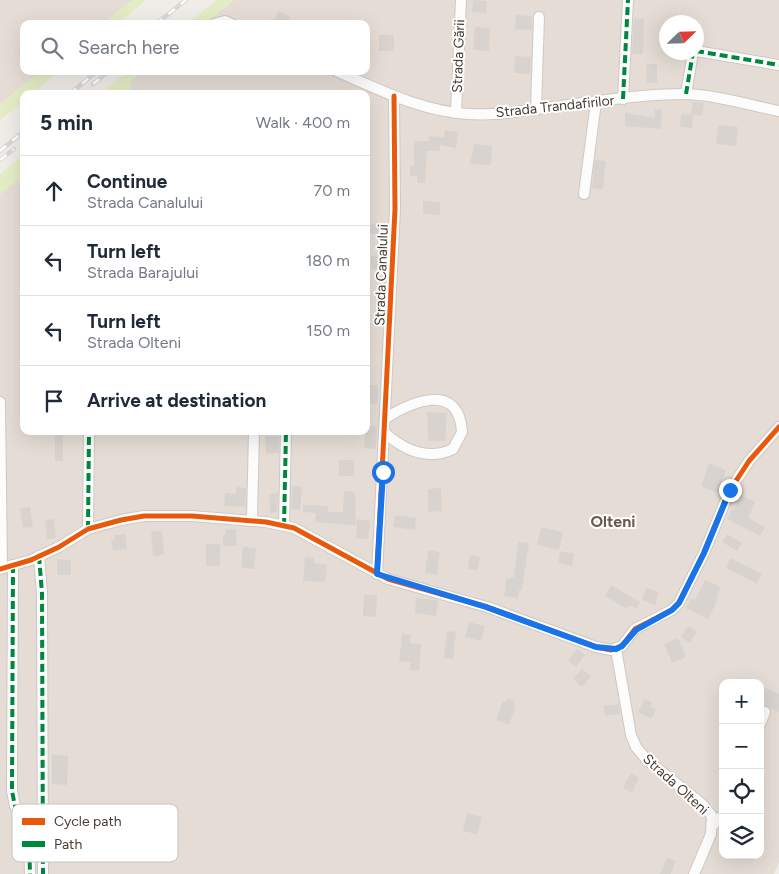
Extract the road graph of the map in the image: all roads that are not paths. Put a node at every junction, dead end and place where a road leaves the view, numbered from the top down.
1 (461, 0) edge
2 (628, 0) edge
3 (539, 17) dead end
4 (704, 52) edge
5 (692, 60) edge
6 (779, 65) edge
7 (345, 75) edge
8 (686, 94) junction
9 (394, 96) junction
10 (623, 98) junction
11 (596, 102) junction
12 (536, 110) junction
13 (779, 111) edge
14 (456, 113) junction
15 (584, 194) dead end
16 (0, 402) edge
17 (386, 418) junction
18 (779, 427) edge
19 (385, 433) junction
20 (89, 435) edge
21 (254, 435) edge
22 (286, 435) edge
23 (252, 520) junction
24 (284, 526) junction
25 (88, 530) junction
26 (39, 556) junction
27 (13, 565) junction
28 (1, 568) edge
29 (377, 574) junction
30 (616, 649) junction
31 (766, 712) dead end
32 (764, 716) edge
33 (15, 804) edge
34 (43, 804) edge
35 (719, 817) edge
36 (694, 874) edge

1 - 14 street, Strada Gării
2 - 10 street
3 - 12 street
4 - 6 street
5 - 8 street
7 - 9 street, Strada Trandafirilor
8 - 10 street, Strada Trandafirilor
8 - 13 street, Strada Trandafirilor
9 - 14 street, Strada Trandafirilor
9 - 17 street, Strada Canalului
10 - 11 street, Strada Trandafirilor
11 - 12 street, Strada Trandafirilor
11 - 15 street
12 - 14 street, Strada Trandafirilor
16 - 28 street
17 - 19 street, Strada Canalului
17 - 19 street
18 - 30 street
19 - 29 street, Strada Canalului
20 - 25 street
21 - 23 street
22 - 24 street
23 - 24 street
23 - 25 street
24 - 29 street
25 - 26 street
26 - 27 street
26 - 34 street
27 - 28 street
27 - 33 street
29 - 30 street
30 - 35 street, Strada Olteni
31 - 32 street
35 - 36 street, Strada Olteni

